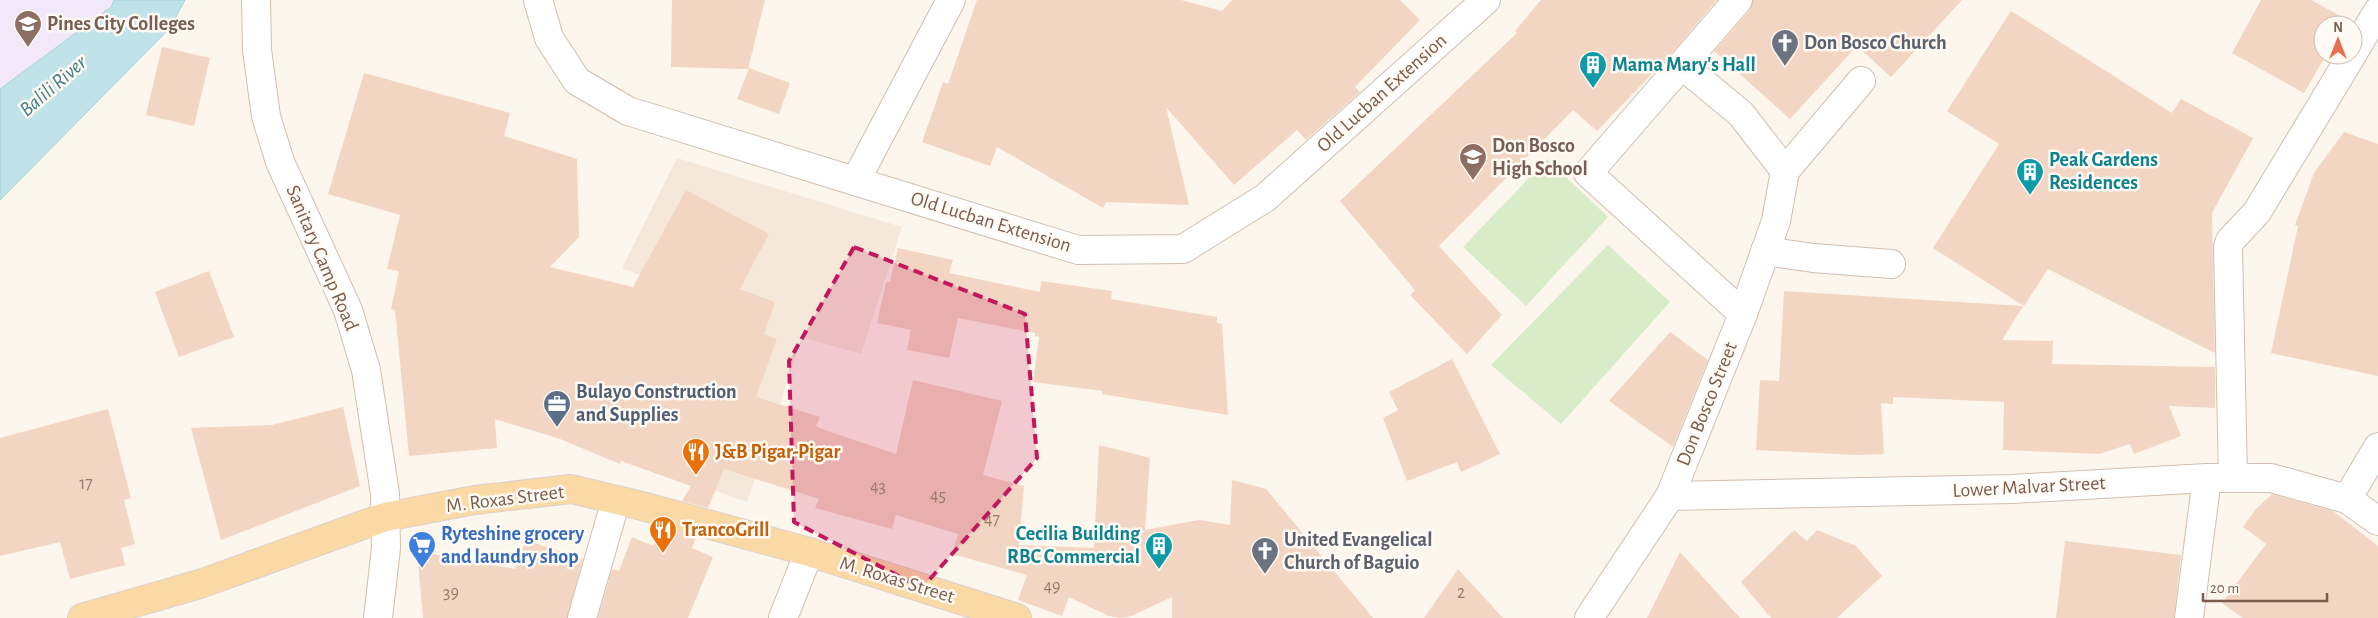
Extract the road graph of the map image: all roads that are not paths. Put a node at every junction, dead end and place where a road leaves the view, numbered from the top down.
1 (256, 0) edge
2 (538, 0) edge
3 (951, 0) edge
4 (1486, 0) edge
5 (1738, 0) edge
6 (2378, 11) edge
7 (2363, 36) edge
8 (2345, 65) edge
9 (1683, 66) junction
10 (1861, 81) dead end
11 (1785, 170) junction
12 (856, 180) junction
13 (1765, 252) junction
14 (1891, 264) dead end
15 (1743, 314) junction
16 (2378, 447) edge
17 (2220, 478) junction
18 (1670, 496) junction
19 (2347, 499) junction
20 (616, 500) junction
21 (386, 517) junction
22 (2378, 521) edge
23 (809, 552) junction
24 (82, 618) edge
25 (378, 618) edge
26 (582, 618) edge
27 (783, 618) edge
28 (1017, 618) edge
29 (1589, 618) edge
30 (2189, 618) edge

1 - 21 street, Sanitary Camp Road
2 - 12 street, Old Lucban Extension
3 - 12 street
4 - 12 street, Old Lucban Extension
5 - 9 street
6 - 7 street
8 - 17 street
9 - 11 street
9 - 15 street
10 - 11 street
11 - 13 street, Don Bosco Street
13 - 14 street
13 - 15 street, Don Bosco Street
15 - 18 street, Don Bosco Street
16 - 19 street
17 - 18 street, Lower Malvar Street
17 - 19 street, Lower Malvar Street
17 - 30 street
18 - 29 street, Don Bosco Street
19 - 22 street, Lower Malvar Street
20 - 21 main road, M. Roxas Street
20 - 23 main road, M. Roxas Street
20 - 26 street
21 - 24 main road, M. Roxas Street
21 - 25 street, Sanitary Camp Road
23 - 27 street
23 - 28 main road, M. Roxas Street

